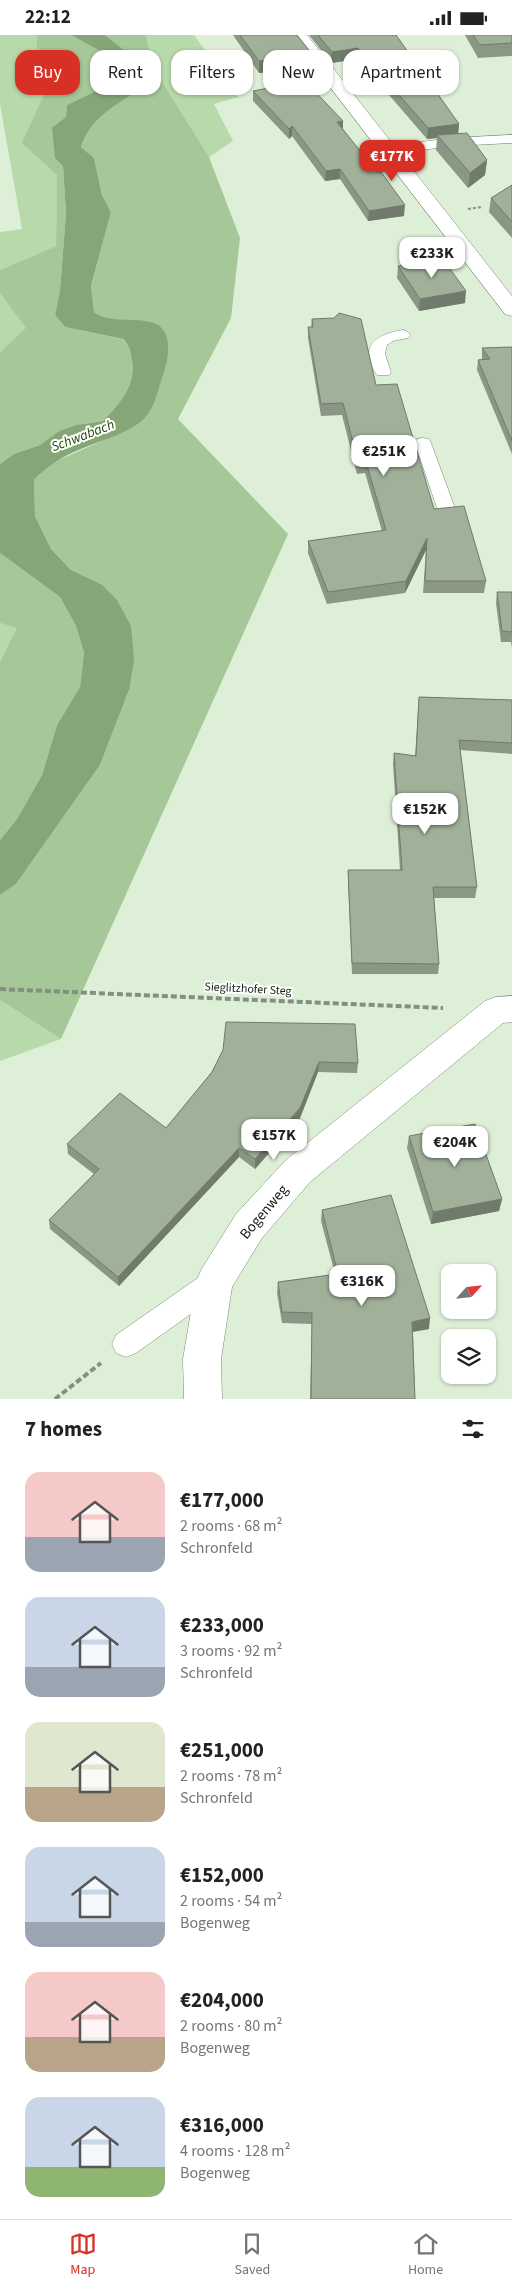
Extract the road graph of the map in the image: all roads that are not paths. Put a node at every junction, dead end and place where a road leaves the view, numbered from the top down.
1 (298, 35) edge
2 (512, 139) edge
3 (388, 150) junction
4 (512, 310) edge
5 (403, 335) dead end
6 (383, 372) dead end
7 (423, 443) dead end
8 (447, 511) edge
9 (504, 1009) edge
10 (214, 1282) junction
11 (126, 1345) road end
12 (203, 1399) edge

1 - 3 street
2 - 3 lane
3 - 4 street
5 - 6 lane
7 - 8 lane
9 - 10 street, Bogenweg
10 - 11 lane
10 - 12 street, Bogenweg

